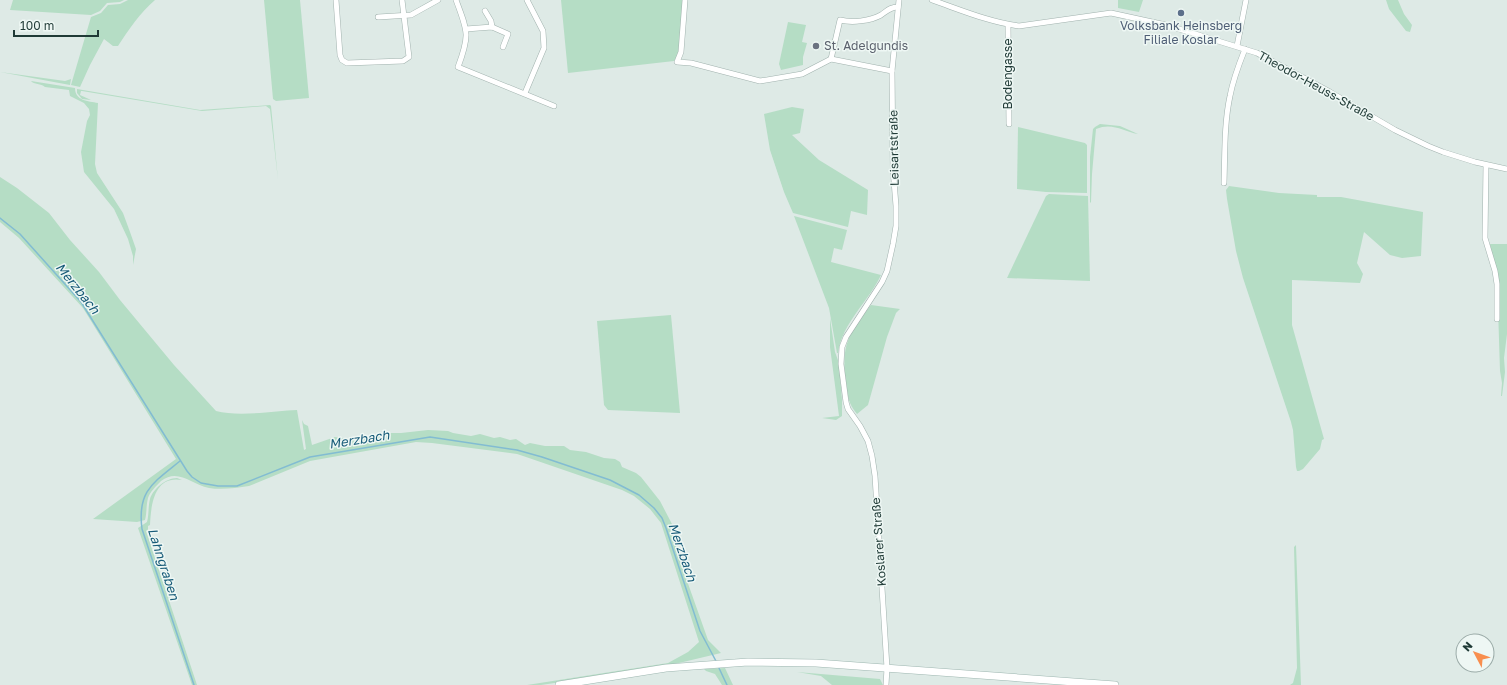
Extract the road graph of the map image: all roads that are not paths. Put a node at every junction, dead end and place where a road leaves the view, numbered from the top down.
1 (336, 0) edge
2 (402, 0) edge
3 (438, 0) edge
4 (456, 0) edge
5 (527, 0) edge
6 (685, 0) edge
7 (899, 0) edge
8 (932, 0) edge
9 (1246, 0) edge
10 (898, 7) junction
11 (485, 11) dead end
12 (404, 16) junction
13 (378, 17) dead end
14 (1008, 25) junction
15 (492, 27) junction
16 (466, 29) junction
17 (1237, 46) junction
18 (503, 47) dead end
19 (1245, 49) junction
20 (831, 59) junction
21 (892, 71) junction
22 (524, 93) junction
23 (554, 106) dead end
24 (1009, 124) dead end
25 (1486, 165) junction
26 (1507, 169) edge
27 (1224, 183) dead end
28 (1497, 319) dead end
29 (847, 405) joint
30 (886, 668) junction
31 (559, 685) edge
32 (886, 685) edge
33 (1115, 685) edge

1 - 12 street
2 - 12 street
3 - 12 street
4 - 16 street
5 - 22 street
6 - 20 street
7 - 10 street, Leisartstraße
8 - 14 street, Theodor-Heuss-Straße
9 - 17 street
10 - 20 street
10 - 21 street, Leisartstraße
11 - 15 street
12 - 13 street
14 - 17 street, Theodor-Heuss-Straße
14 - 24 street, Bodengasse
15 - 16 street
15 - 18 street
16 - 22 street
17 - 19 street, Theodor-Heuss-Straße
19 - 25 street, Theodor-Heuss-Straße
19 - 27 street
20 - 21 street
21 - 29 street, Leisartstraße
22 - 23 street
25 - 26 street, Theodor-Heuss-Straße
25 - 28 street
29 - 30 street, Koslarer Straße
30 - 31 main road
30 - 32 street, Koslarer Straße
30 - 33 main road

